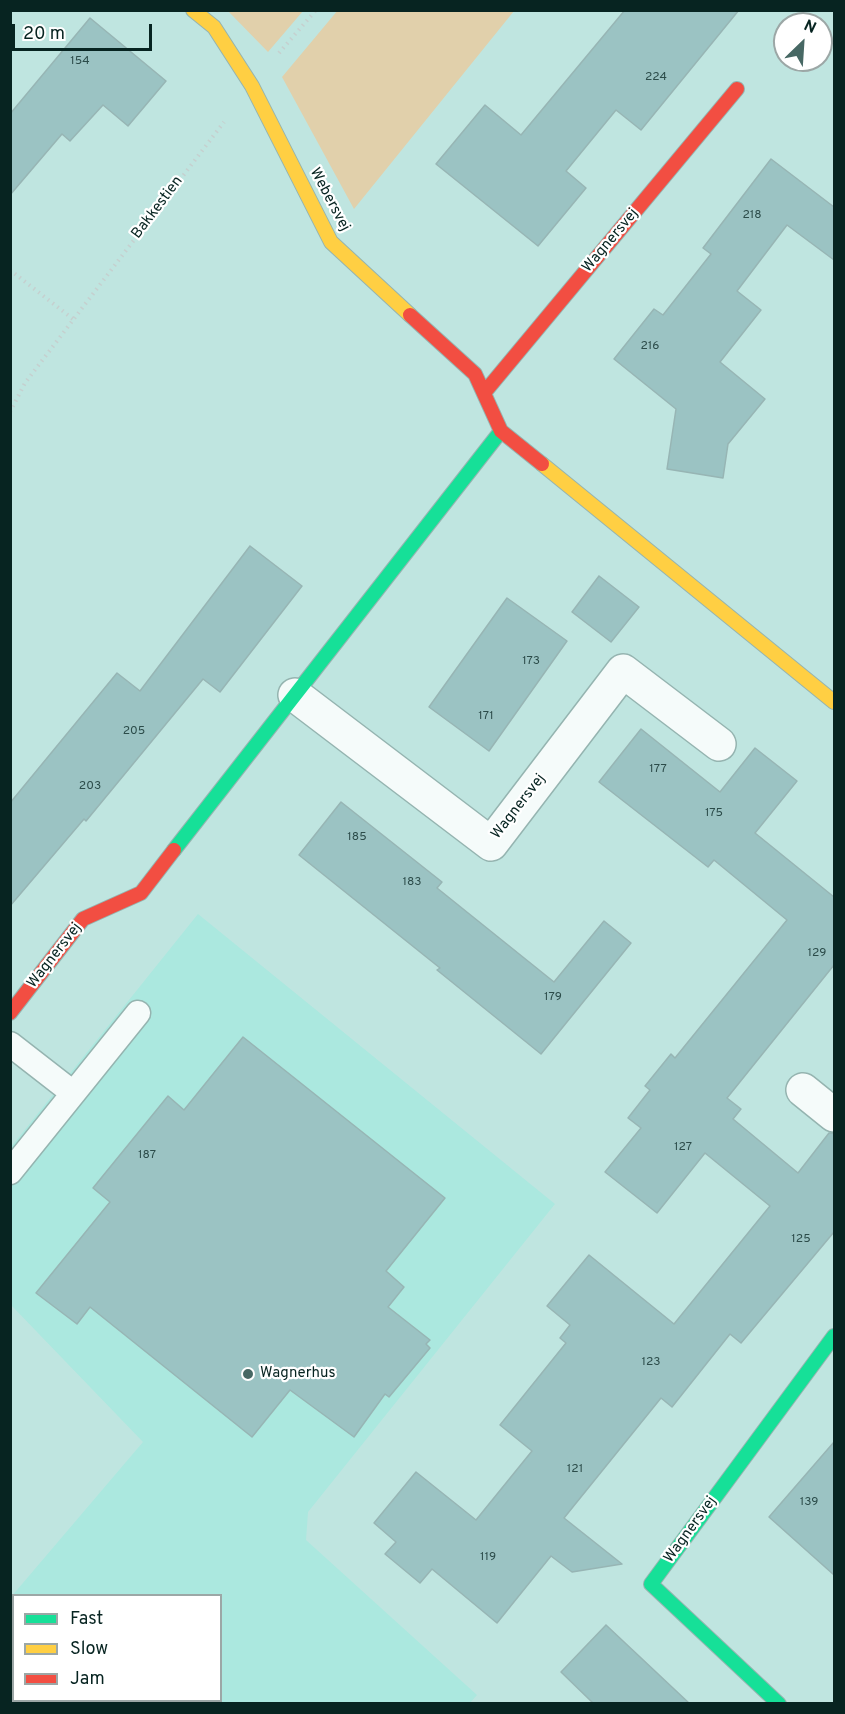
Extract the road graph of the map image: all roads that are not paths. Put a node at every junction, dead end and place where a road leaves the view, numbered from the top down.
1 (193, 10) edge
2 (737, 89) dead end
3 (484, 393) junction
4 (501, 431) junction
5 (295, 695) junction
6 (834, 702) edge
7 (719, 744) dead end
8 (10, 1013) edge
9 (138, 1013) dead end
10 (10, 1044) edge
11 (803, 1090) dead end
12 (74, 1093) junction
13 (834, 1115) edge
14 (10, 1172) edge
15 (834, 1336) edge
16 (779, 1704) edge

1 - 3 street, Webersvej
2 - 3 street, Wagnersvej
3 - 4 street
4 - 5 street, Wagnersvej
4 - 6 street
5 - 7 street, Wagnersvej
5 - 8 street, Wagnersvej
9 - 12 lane
10 - 12 lane
11 - 13 street
12 - 14 lane
15 - 16 street, Wagnersvej

